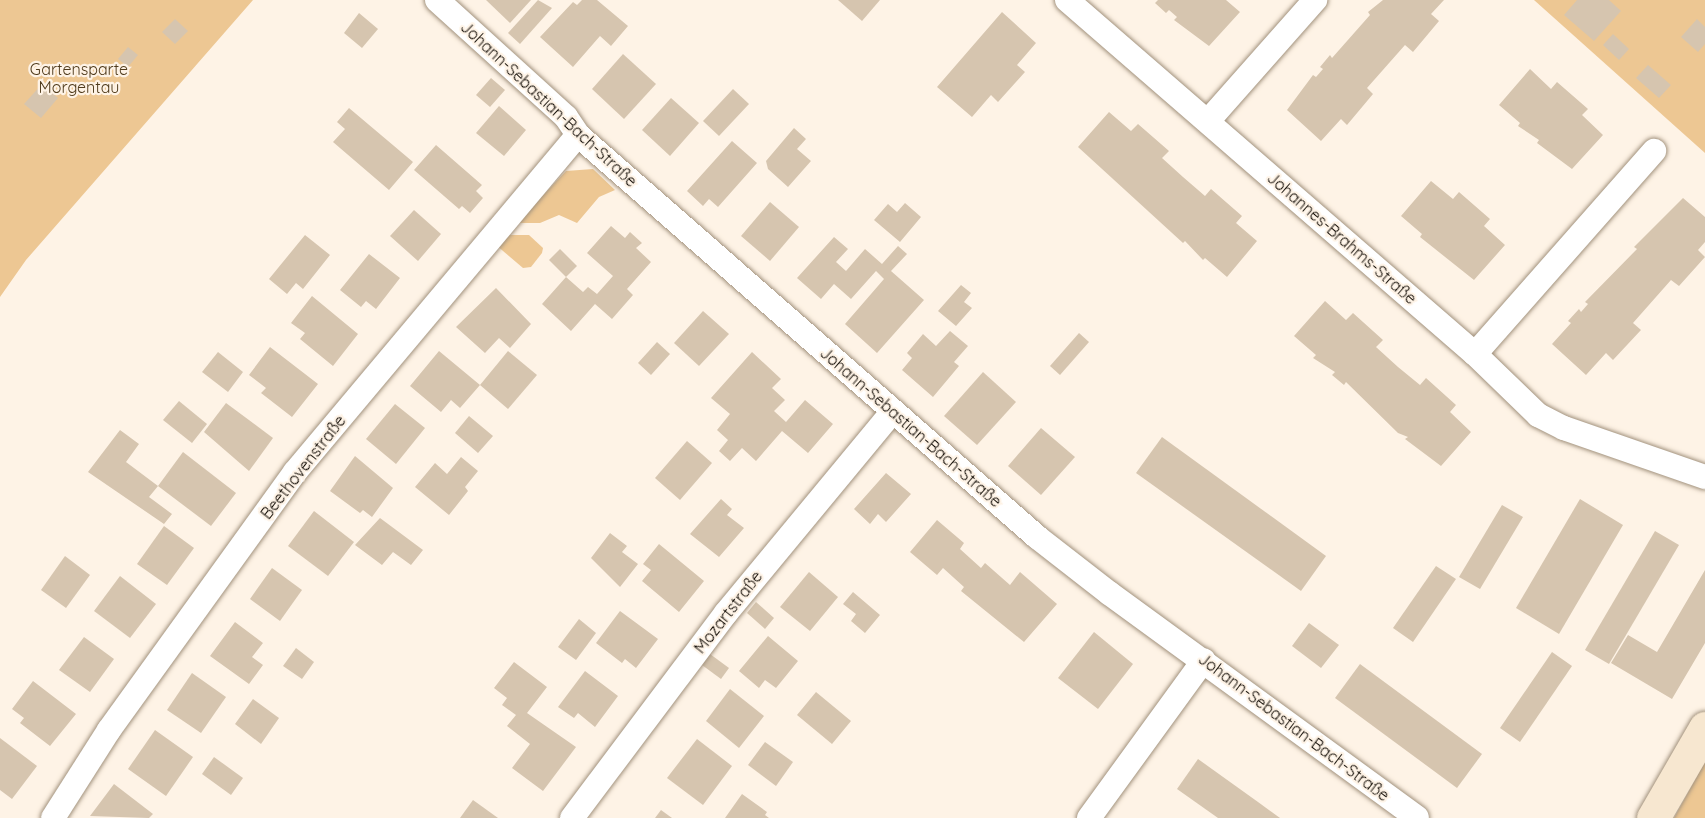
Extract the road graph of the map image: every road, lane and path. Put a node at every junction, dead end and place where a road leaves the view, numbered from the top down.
1 (437, 0) edge
2 (1067, 0) edge
3 (1315, 0) edge
4 (1208, 122) junction
5 (578, 135) junction
6 (1654, 151) dead end
7 (1475, 354) junction
8 (892, 412) junction
9 (1705, 477) edge
10 (1204, 660) junction
11 (1705, 728) edge
12 (53, 818) edge
13 (573, 818) edge
14 (1089, 818) edge
15 (1417, 818) edge
16 (1653, 818) edge

1 - 5 street, Johann-Sebastian-Bach-Straße
2 - 4 street, Johannes-Brahms-Straße
3 - 4 street
4 - 7 street, Johannes-Brahms-Straße
5 - 8 street, Johann-Sebastian-Bach-Straße
5 - 12 street, Beethovenstraße
6 - 7 street
7 - 9 street, Johannes-Brahms-Straße
8 - 10 street, Johann-Sebastian-Bach-Straße
8 - 13 street, Mozartstraße
10 - 14 street
10 - 15 street, Johann-Sebastian-Bach-Straße
11 - 16 main road

